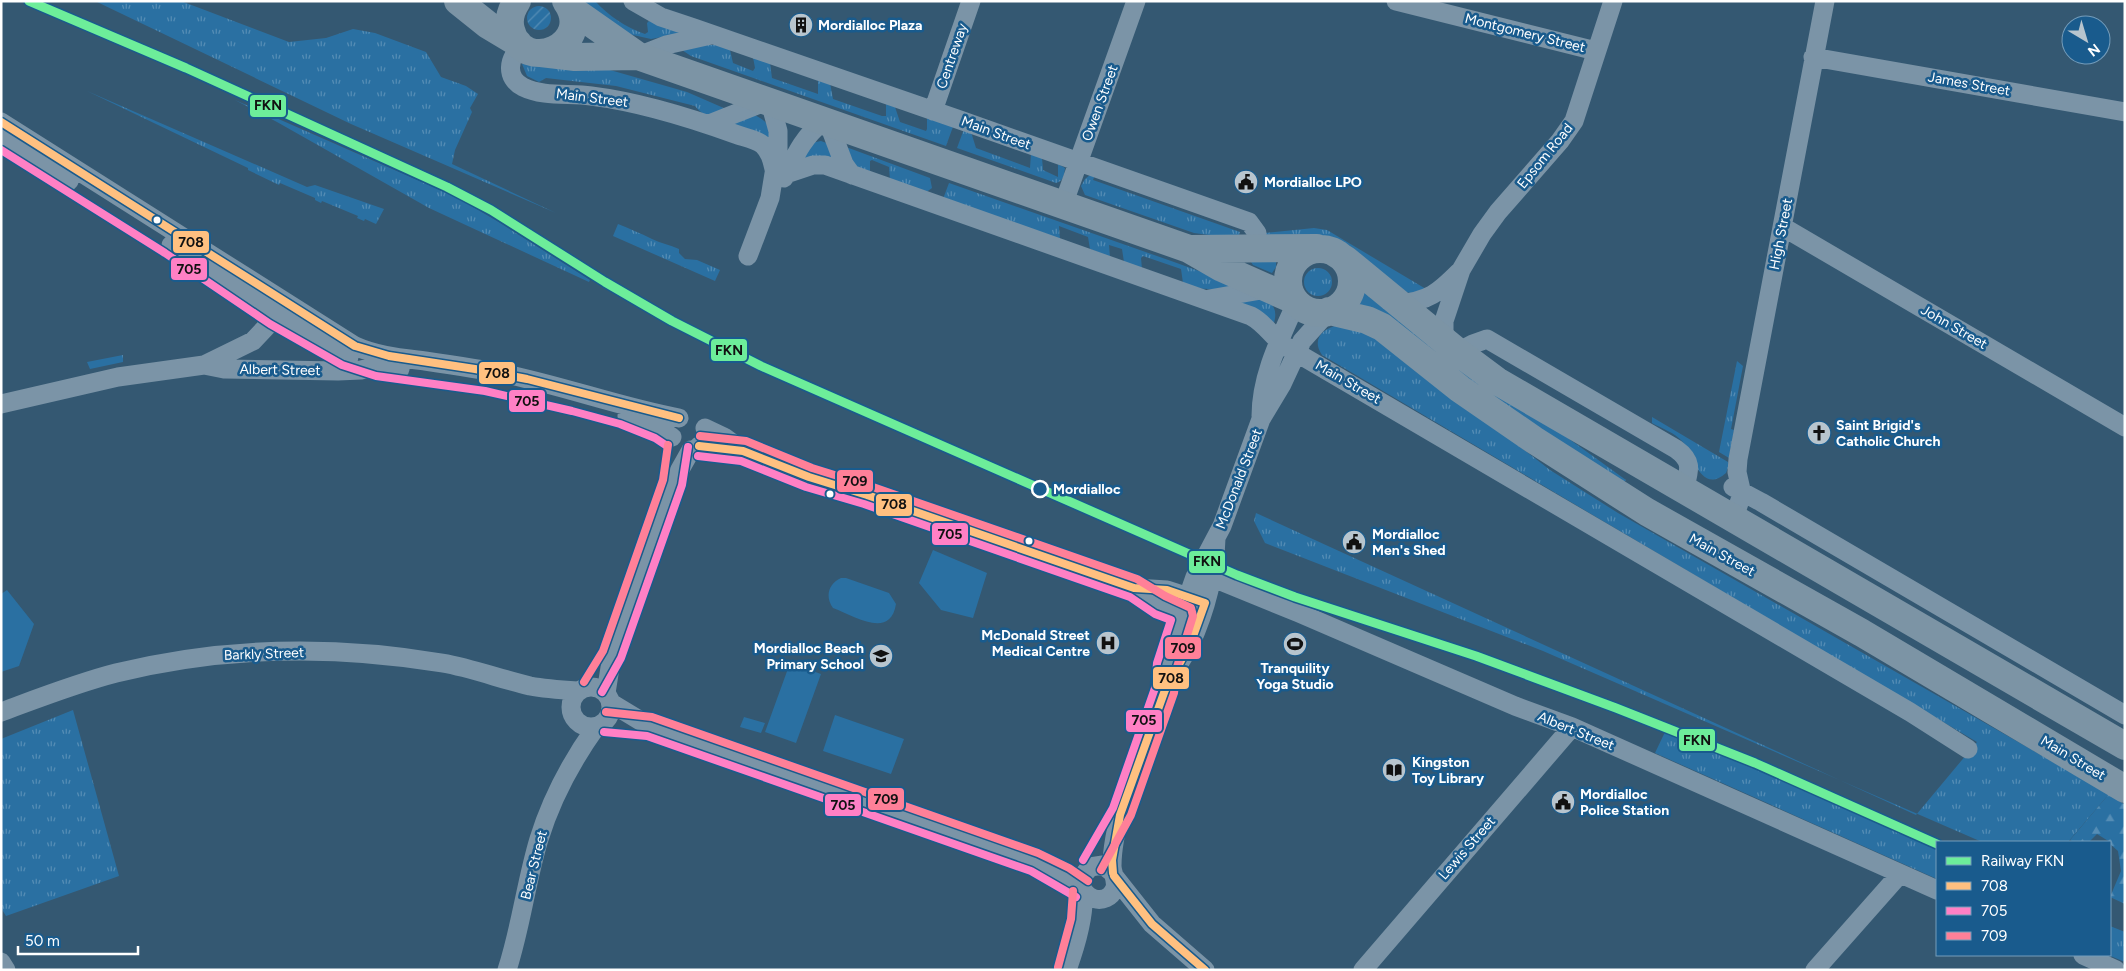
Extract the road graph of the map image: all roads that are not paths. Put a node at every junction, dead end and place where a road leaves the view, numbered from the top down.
1 (458, 1) edge
2 (517, 1) edge
3 (634, 1) edge
4 (971, 1) edge
5 (1136, 1) edge
6 (1396, 1) edge
7 (1613, 1) edge
8 (1824, 1) edge
9 (568, 5) edge
10 (714, 35) junction
11 (527, 48) junction
12 (1596, 51) junction
13 (638, 56) junction
14 (1813, 57) junction
15 (768, 102) junction
16 (933, 111) junction
17 (2125, 112) edge
18 (826, 121) junction
19 (1, 122) edge
20 (709, 124) junction
21 (1, 138) edge
22 (1078, 163) junction
23 (780, 171) junction
24 (852, 175) junction
25 (1063, 205) junction
26 (1783, 228) junction
27 (1189, 249) junction
28 (1256, 250) junction
29 (1330, 251) junction
30 (748, 256) dead end
31 (1461, 270) junction
32 (1266, 289) junction
33 (1205, 300) junction
34 (1295, 302) junction
35 (1398, 304) junction
36 (282, 310) junction
37 (1328, 312) junction
38 (1279, 342) junction
39 (1451, 347) junction
40 (1296, 352) junction
41 (381, 361) junction
42 (204, 365) junction
43 (1, 404) edge
44 (679, 418) junction
45 (1261, 419) junction
46 (2125, 427) edge
47 (705, 428) junction
48 (685, 445) junction
49 (743, 451) junction
50 (1729, 500) junction
51 (1216, 538) junction
52 (1705, 545) junction
53 (1212, 580) junction
54 (1194, 608) junction
55 (1986, 665) junction
56 (530, 686) junction
57 (597, 694) junction
58 (1969, 696) junction
59 (1, 712) edge
60 (2125, 715) edge
61 (588, 720) junction
62 (649, 726) junction
63 (1572, 727) junction
64 (2125, 746) edge
65 (1968, 750) dead end
66 (2125, 789) edge
67 (1120, 815) junction
68 (1035, 862) junction
69 (1091, 866) junction
70 (1900, 874) junction
71 (1114, 875) junction
72 (1083, 890) junction
73 (1936, 890) edge
74 (1102, 899) junction
75 (1152, 924) junction
76 (2084, 956) edge
77 (1, 962) edge
78 (1070, 962) edge
79 (6, 970) edge
80 (507, 970) edge
81 (1206, 970) edge
82 (1363, 970) edge
83 (1815, 970) edge
84 (2116, 970) edge

1 - 11 highway
2 - 11 highway
3 - 10 street, Main Street
4 - 16 street, Centreway
5 - 22 street, Owen Street
6 - 12 street, Montgomery Street
7 - 12 street, Epsom Road
8 - 14 street, High Street
9 - 11 highway
9 - 13 highway
10 - 13 street
10 - 16 street, Main Street
11 - 13 highway
11 - 20 street, Main Street
12 - 31 street, Epsom Road
13 - 15 highway
14 - 17 street, James Street
14 - 26 street, High Street
15 - 18 highway
15 - 20 street
15 - 23 street
16 - 22 street, Main Street
18 - 23 street
18 - 24 street
18 - 25 highway
19 - 36 street
20 - 23 street, Main Street
21 - 36 street
22 - 25 street, Owen Street
22 - 28 street, Main Street
23 - 24 street
23 - 30 street
24 - 33 street
25 - 27 highway
26 - 46 street, John Street
26 - 50 street, High Street
27 - 28 highway
27 - 32 highway
28 - 29 highway
29 - 34 highway
29 - 35 highway
29 - 37 highway
31 - 35 street, Epsom Road
31 - 39 street, Epsom Road
32 - 33 street
32 - 34 highway
33 - 38 street
34 - 37 highway, Main Street
34 - 38 street, McDonald Street
35 - 39 highway
36 - 41 street
36 - 42 street
37 - 40 street, McDonald Street
37 - 52 highway, Main Street
38 - 40 street, Main Street
38 - 45 street, McDonald Street
39 - 50 highway
40 - 45 street, McDonald Street
40 - 65 street, Main Street
41 - 42 street, Albert Street
41 - 44 street, Albert Street
41 - 48 street, Albert Street
42 - 43 street, Albert Street
44 - 47 street
44 - 48 street
45 - 51 street, McDonald Street
47 - 48 street
47 - 49 street, Albert Street
48 - 49 street, Albert Street
48 - 57 street
49 - 54 street, Albert Street
50 - 52 highway
50 - 55 highway
50 - 60 street
51 - 53 street, McDonald Street
51 - 54 street, McDonald Street
52 - 58 highway, Main Street
53 - 54 street, McDonald Street
53 - 63 street, Albert Street
54 - 67 street, McDonald Street
55 - 58 highway
55 - 64 highway
56 - 57 street, Barkly Street
56 - 59 street, Barkly Street
56 - 61 street, Barkly Street
57 - 61 street
57 - 61 street
57 - 62 street, Barkly Street
58 - 66 highway, Main Street
61 - 62 street, Barkly Street
61 - 80 street, Bear Street
62 - 68 street, Barkly Street
63 - 70 street, Albert Street
63 - 82 street, Lewis Street
67 - 69 street, McDonald Street
67 - 71 street, McDonald Street
68 - 69 street, Barkly Street
68 - 72 street, Barkly Street
69 - 71 street
69 - 72 street
70 - 73 street, Albert Street
70 - 83 street
71 - 74 street
71 - 75 street
72 - 74 street
72 - 78 street
74 - 75 street
74 - 78 street
75 - 81 street
76 - 84 street
77 - 79 street

